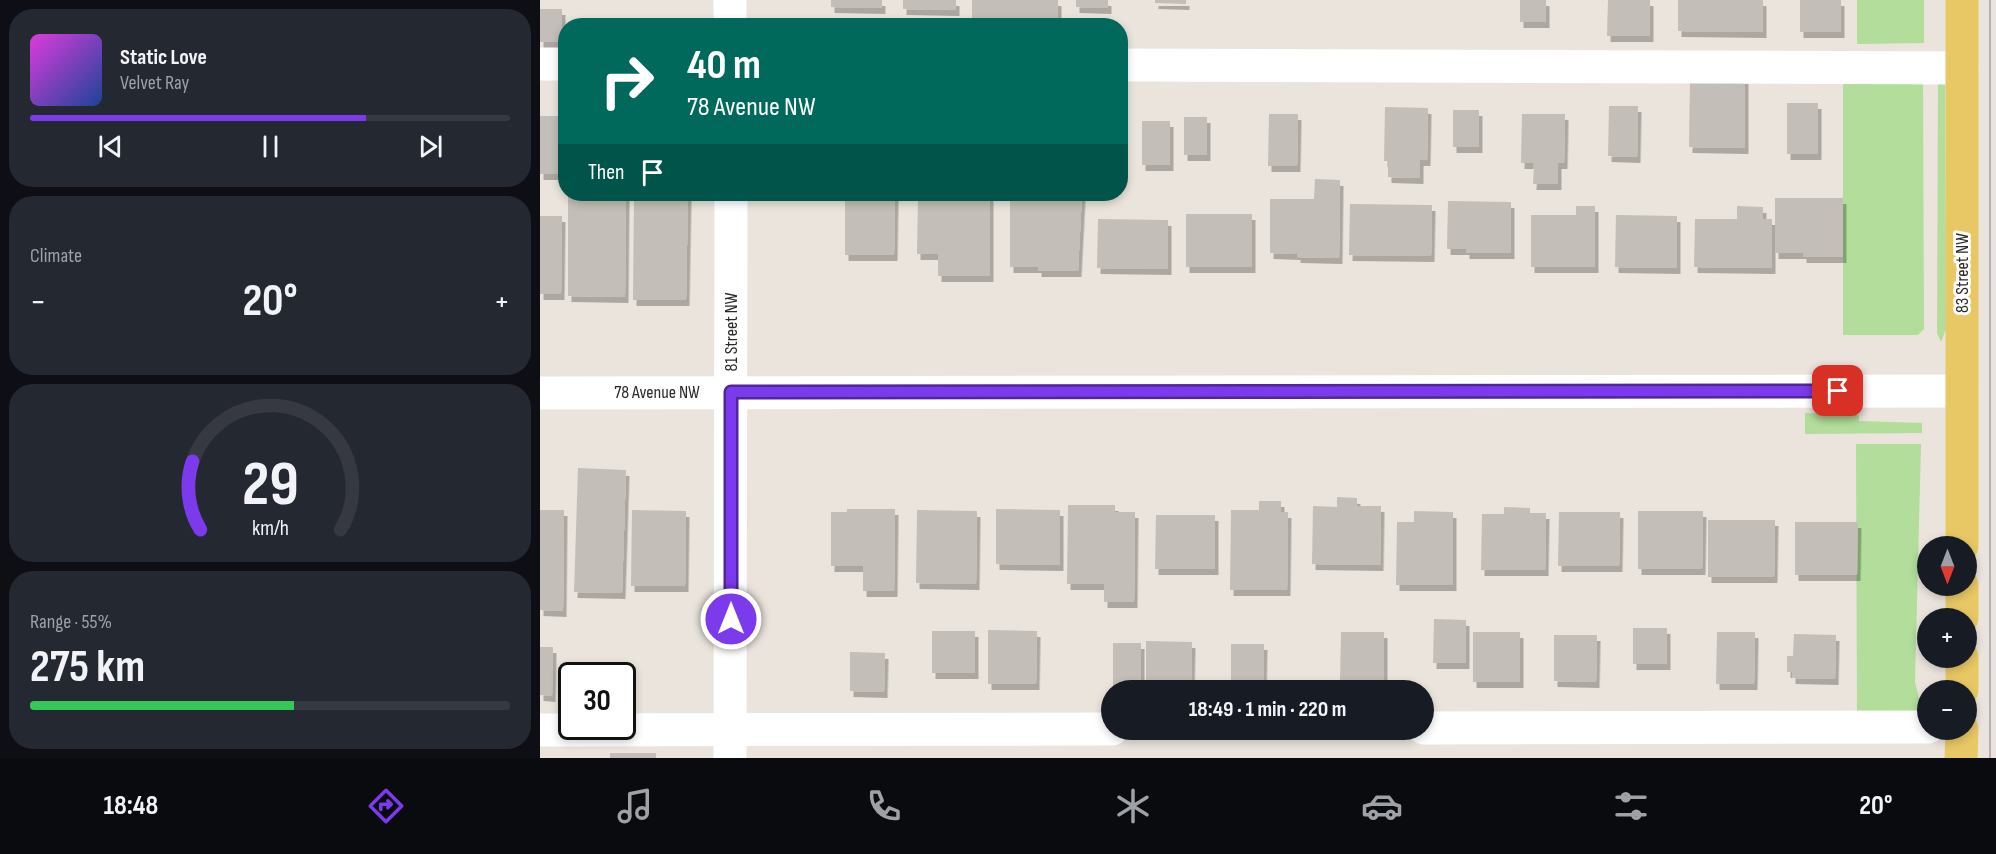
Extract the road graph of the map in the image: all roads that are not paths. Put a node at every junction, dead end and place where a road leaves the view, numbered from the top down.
1 (730, 0) edge
2 (1962, 0) edge
3 (730, 18) edge
4 (540, 64) edge
5 (558, 64) edge
6 (1128, 65) edge
7 (1962, 68) junction
8 (731, 201) edge
9 (1962, 391) junction
10 (731, 392) junction
11 (540, 393) edge
12 (1962, 536) edge
13 (1917, 727) edge
14 (1434, 728) edge
15 (1101, 729) edge
16 (540, 730) edge
17 (1962, 740) edge
18 (730, 744) edge
19 (1961, 758) edge

1 - 3 street
2 - 7 main road, 83 Street NW
4 - 5 street
6 - 7 street
7 - 9 main road, 83 Street NW
8 - 10 street, 81 Street NW
9 - 10 street, 78 Avenue NW
9 - 12 main road, 83 Street NW
10 - 11 street, 78 Avenue NW
10 - 18 street, 81 Street NW
13 - 14 street
15 - 18 street
16 - 18 street
17 - 19 main road

